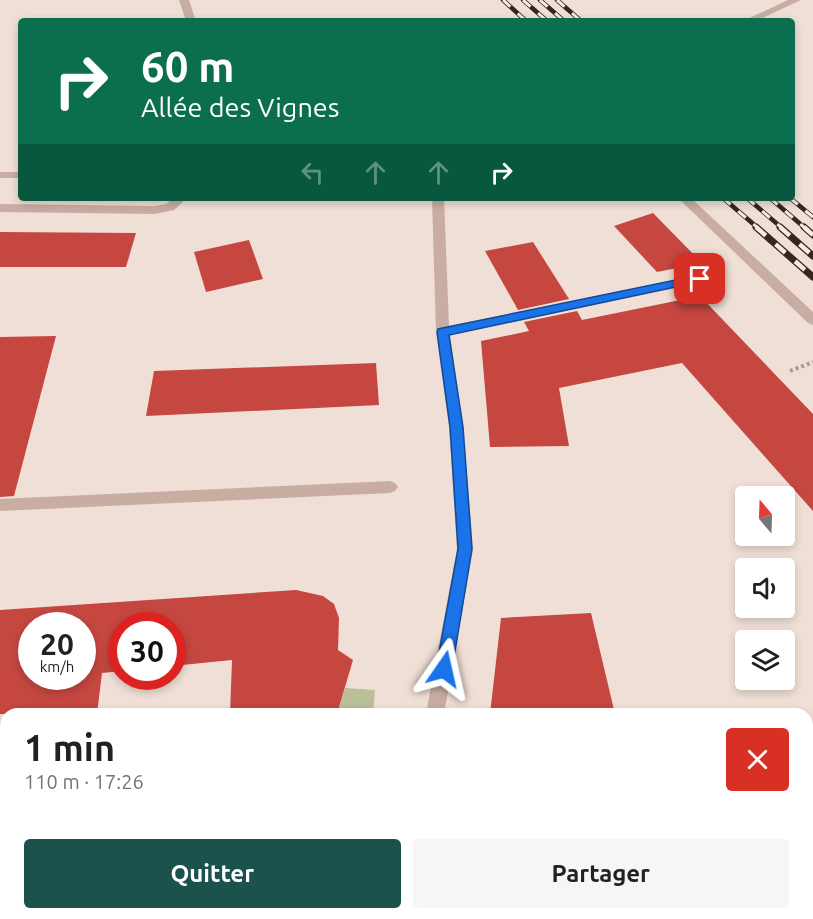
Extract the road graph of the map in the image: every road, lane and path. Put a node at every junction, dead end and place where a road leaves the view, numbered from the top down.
1 (184, 0) edge
2 (796, 0) edge
3 (190, 18) edge
4 (755, 18) edge
5 (0, 175) edge
6 (18, 175) edge
7 (177, 201) edge
8 (438, 201) edge
9 (687, 201) edge
10 (0, 208) edge
11 (700, 279) dead end
12 (813, 320) edge
13 (443, 332) junction
14 (813, 362) edge
15 (790, 371) dead end
16 (390, 488) dead end
17 (0, 505) edge
18 (436, 708) edge

1 - 3 street
2 - 4 street
5 - 6 street
7 - 10 street
8 - 13 street
9 - 12 street
11 - 13 street
13 - 18 street
14 - 15 path
16 - 17 street

